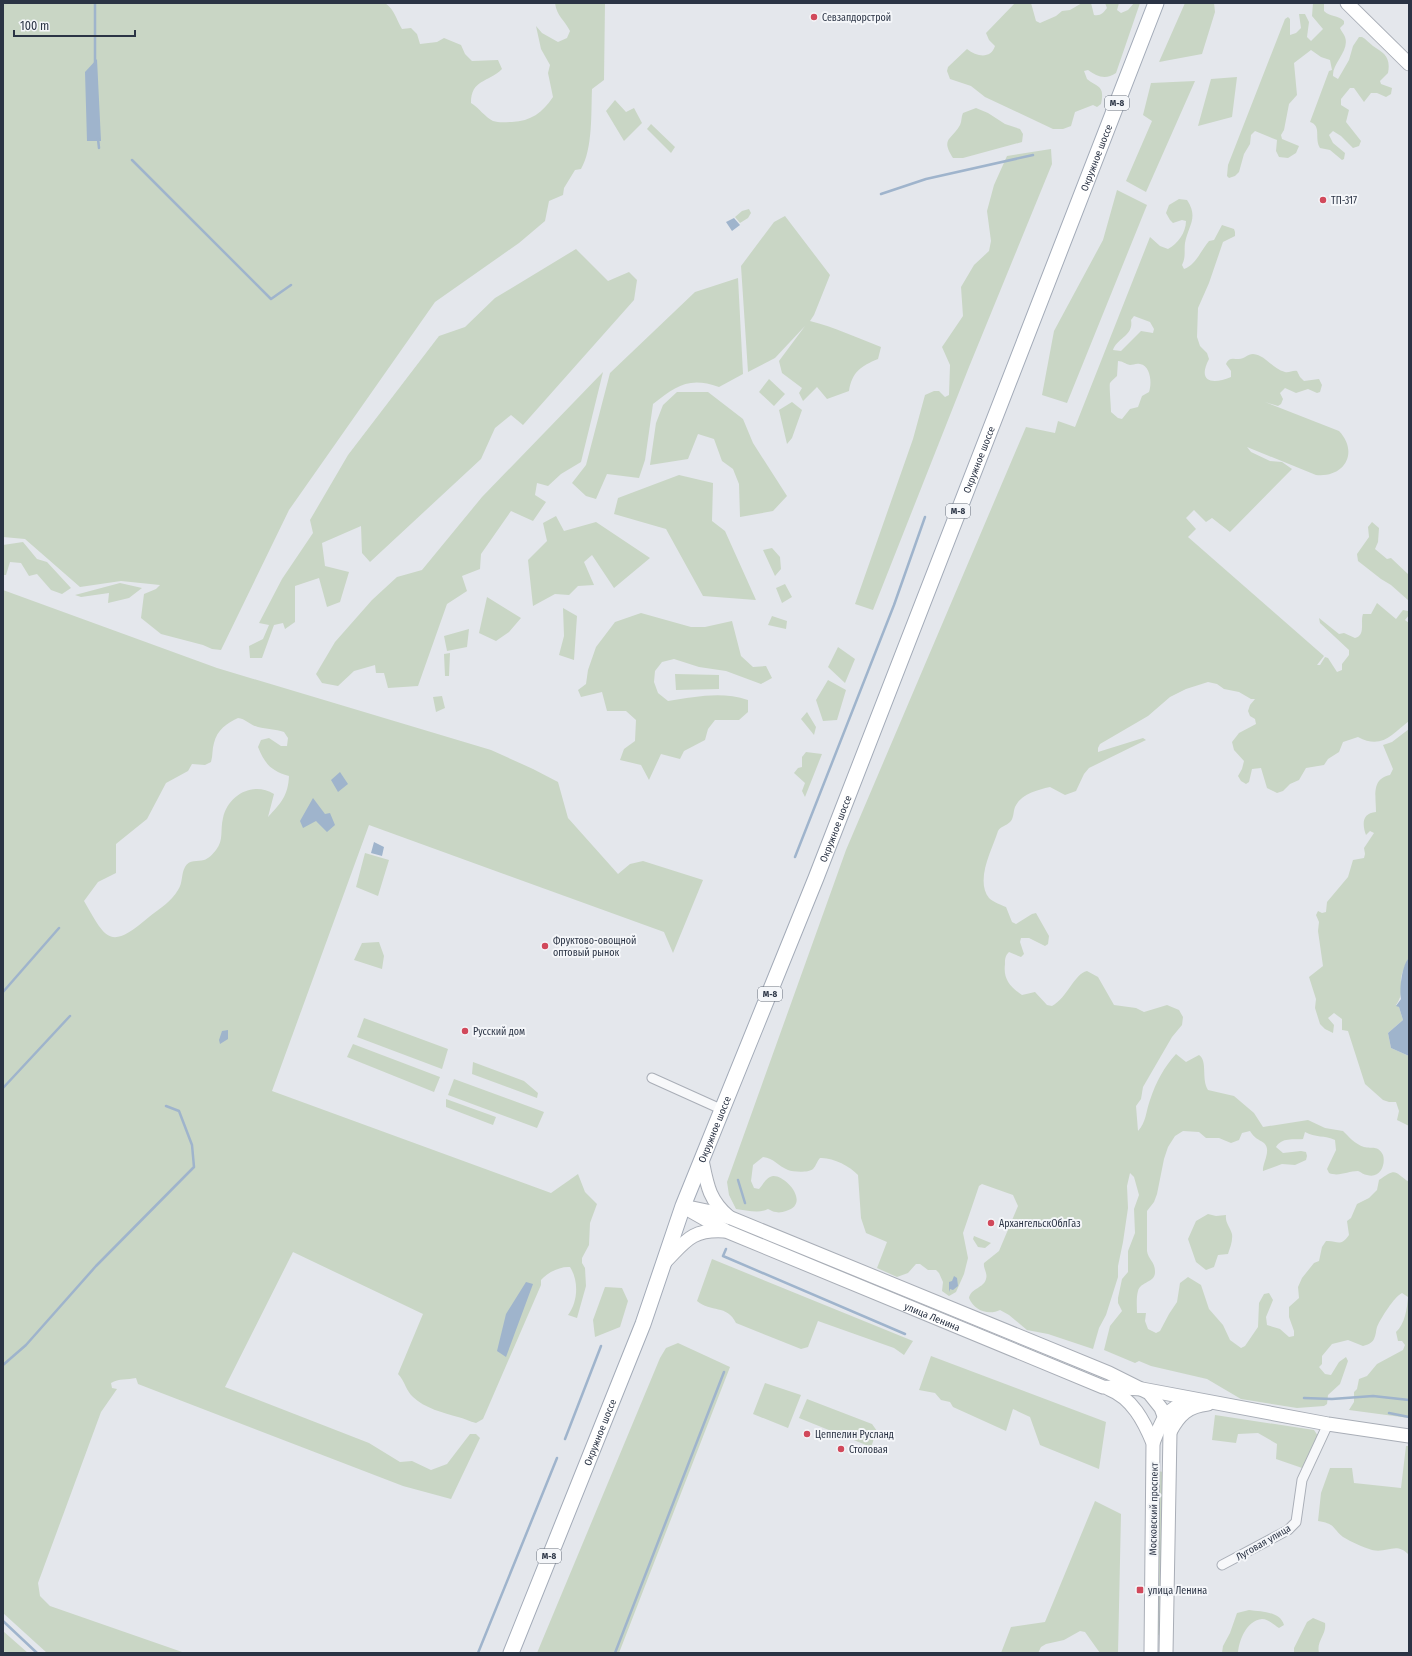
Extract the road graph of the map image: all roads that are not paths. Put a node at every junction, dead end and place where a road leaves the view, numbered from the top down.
1 (1156, 3) edge
2 (1347, 3) edge
3 (1409, 64) edge
4 (652, 1078) dead end
5 (723, 1110) junction
6 (702, 1160) junction
7 (683, 1206) junction
8 (731, 1218) junction
9 (726, 1231) junction
10 (664, 1263) junction
11 (952, 1310) junction
12 (944, 1321) junction
13 (1104, 1387) junction
14 (1142, 1389) junction
15 (1191, 1399) junction
16 (1212, 1404) junction
17 (1164, 1415) junction
18 (1328, 1424) junction
19 (1170, 1432) junction
20 (1409, 1436) edge
21 (1154, 1443) junction
22 (1222, 1565) dead end
23 (1151, 1648) edge
24 (1166, 1652) edge
25 (511, 1653) edge

1 - 5 main road, Окружное шоссе / М-8
2 - 3 main road
4 - 5 street
5 - 6 main road, Окружное шоссе / М-8
6 - 7 main road, Окружное шоссе / М-8
6 - 8 main road, улица Ленина
7 - 8 main road, улица Ленина
7 - 9 main road, улица Ленина
7 - 10 main road, Окружное шоссе / М-8
8 - 11 main road, улица Ленина
9 - 10 main road, улица Ленина
9 - 12 main road, улица Ленина
10 - 25 main road, Окружное шоссе / М-8
11 - 12 main road
11 - 14 main road, улица Ленина
12 - 13 main road, улица Ленина
13 - 14 main road, улица Ленина
13 - 21 main road, Московский проспект
14 - 15 main road, улица Ленина
14 - 17 main road, Московский проспект
15 - 16 main road, улица Ленина
15 - 17 main road
16 - 18 main road, улица Ленина
16 - 19 main road
17 - 19 main road, Московский проспект
17 - 21 main road
18 - 20 main road, улица Ленина
18 - 22 street, Луговая улица
19 - 24 main road, Московский проспект
21 - 23 main road, Московский проспект
23 - 24 main road

